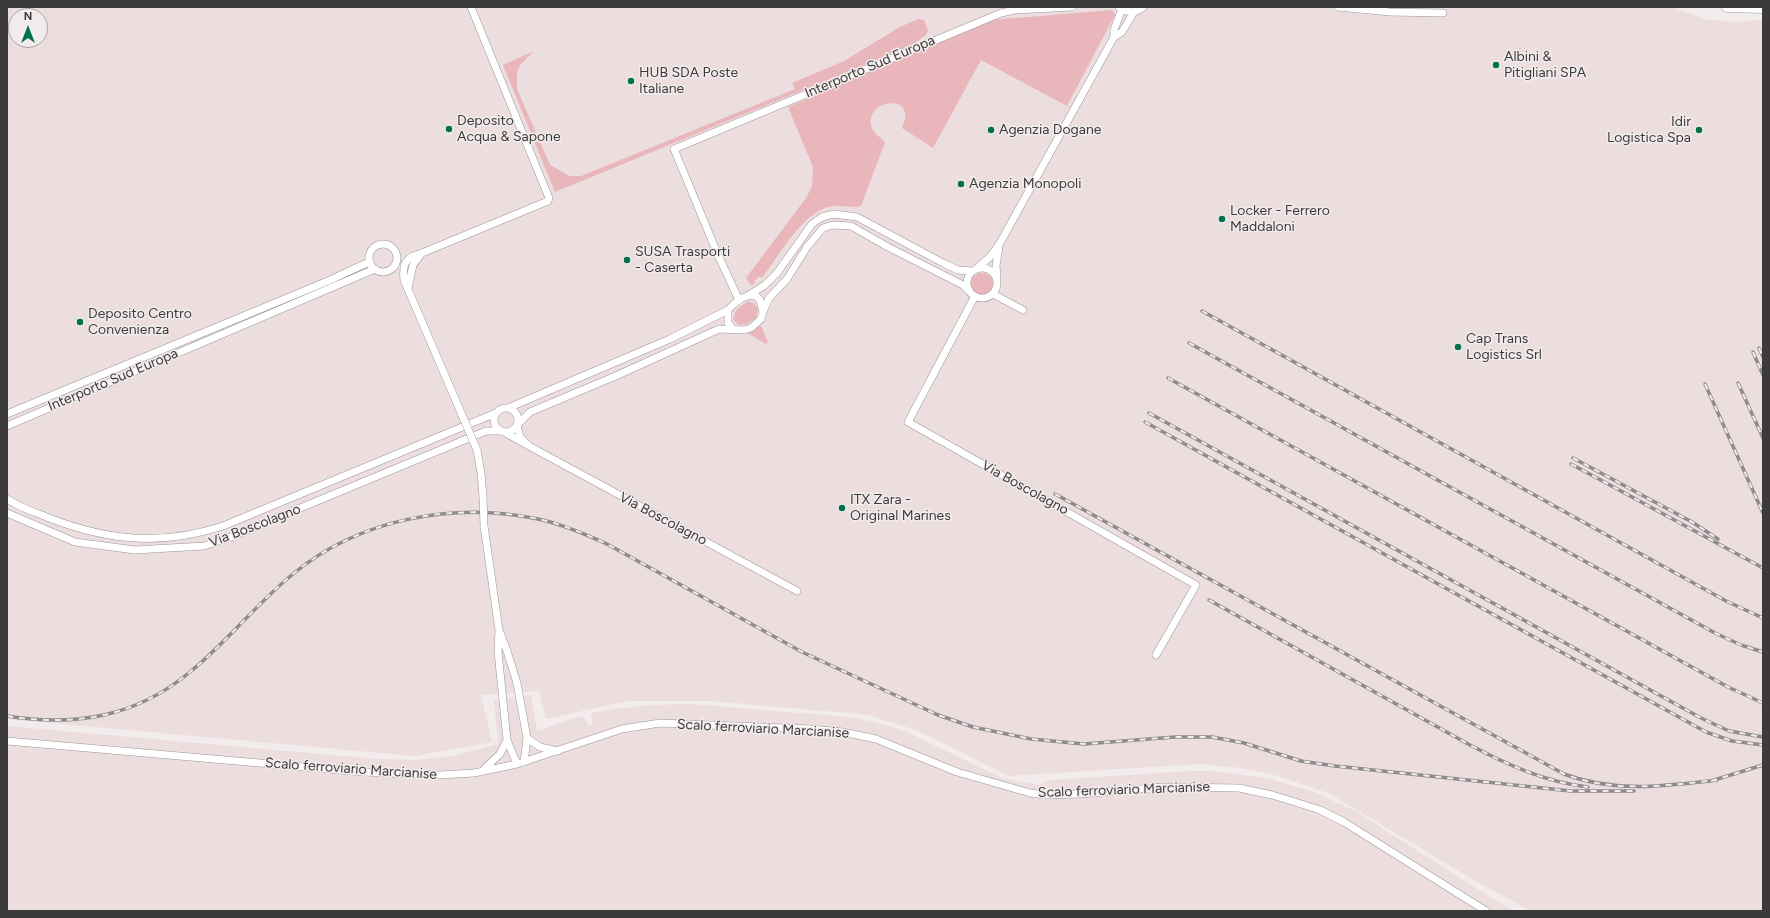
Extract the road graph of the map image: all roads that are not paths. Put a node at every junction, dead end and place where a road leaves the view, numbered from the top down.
1 (472, 7) edge
2 (1072, 7) edge
3 (1143, 7) edge
4 (1338, 7) edge
5 (1727, 7) edge
6 (1120, 8) edge
7 (1763, 8) edge
8 (1134, 12) junction
9 (1443, 13) dead end
10 (1114, 38) junction
11 (1000, 243) junction
12 (369, 262) junction
13 (374, 270) junction
14 (974, 270) junction
15 (997, 278) junction
16 (969, 291) junction
17 (993, 294) junction
18 (748, 295) junction
19 (975, 296) junction
20 (739, 300) junction
21 (728, 310) junction
22 (1022, 310) dead end
23 (763, 312) junction
24 (732, 328) junction
25 (508, 408) junction
26 (7, 414) edge
27 (496, 414) junction
28 (517, 425) junction
29 (7, 426) edge
30 (502, 432) junction
31 (530, 446) junction
32 (7, 499) edge
33 (7, 513) edge
34 (797, 591) dead end
35 (499, 630) junction
36 (1156, 655) dead end
37 (513, 670) junction
38 (500, 673) junction
39 (527, 738) junction
40 (507, 740) junction
41 (7, 741) edge
42 (560, 751) junction
43 (521, 763) junction
44 (474, 773) junction
45 (1486, 911) edge

1 - 35 street, bridge
2 - 20 street, Interporto Sud Europa
3 - 8 street
4 - 9 street
5 - 7 street
6 - 8 street
6 - 10 street
8 - 10 street
10 - 11 street
11 - 14 street
11 - 15 street
12 - 13 street
12 - 13 street
12 - 26 street, Interporto Sud Europa
13 - 29 street, Interporto Sud Europa
14 - 15 street, Via Boscolagno
14 - 16 street
14 - 18 street, Via Boscolagno
15 - 17 street
16 - 19 street, Via Boscolagno
16 - 23 street, Via Boscolagno
17 - 19 street
17 - 22 street
18 - 20 street, Via Boscolagno
18 - 23 street
19 - 36 street, Via Boscolagno
20 - 21 street, Via Boscolagno
21 - 24 street
21 - 25 street, Via Boscolagno
23 - 24 street, Via Boscolagno
24 - 28 street, Via Boscolagno
25 - 27 street, Via Boscolagno
25 - 28 street, Via Boscolagno
27 - 30 street
27 - 32 street, Via Boscolagno
28 - 30 street, Via Boscolagno
28 - 31 street, Via Boscolagno
30 - 31 street, Via Boscolagno
30 - 33 street, Via Boscolagno
31 - 34 street, Via Boscolagno
35 - 37 street
35 - 38 street
37 - 38 street
37 - 39 street
38 - 40 street
39 - 42 street
39 - 43 street
40 - 43 street
40 - 44 street
41 - 44 street, Scalo ferroviario Marcianise
42 - 43 street, Scalo ferroviario Marcianise
42 - 45 street, Scalo ferroviario Marcianise
43 - 44 street, Scalo ferroviario Marcianise

